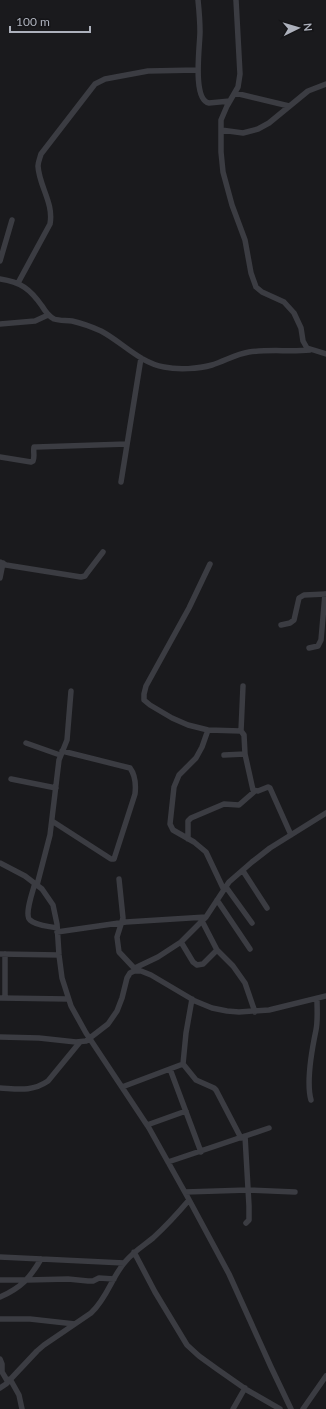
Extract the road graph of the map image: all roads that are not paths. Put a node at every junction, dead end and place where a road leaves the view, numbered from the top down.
1 (198, 0) edge
2 (236, 0) edge
3 (198, 70) junction
4 (326, 84) edge
5 (235, 93) junction
6 (230, 101) junction
7 (289, 106) junction
8 (221, 130) junction
9 (12, 220) dead end
10 (0, 261) edge
11 (0, 279) edge
12 (18, 283) junction
13 (48, 315) junction
14 (0, 324) edge
15 (310, 350) junction
16 (326, 354) edge
17 (141, 358) junction
18 (127, 444) junction
19 (0, 456) edge
20 (121, 482) dead end
21 (103, 552) dead end
22 (1, 563) edge
23 (210, 564) dead end
24 (0, 578) edge
25 (326, 594) edge
26 (281, 625) dead end
27 (309, 648) dead end
28 (243, 686) dead end
29 (71, 691) dead end
30 (208, 730) junction
31 (241, 731) junction
32 (26, 743) dead end
33 (61, 753) junction
34 (245, 754) junction
35 (224, 755) dead end
36 (11, 779) dead end
37 (56, 788) junction
38 (255, 792) junction
39 (326, 813) edge
40 (52, 821) junction
41 (291, 835) junction
42 (188, 839) junction
43 (0, 863) edge
44 (243, 871) junction
45 (119, 879) dead end
46 (36, 884) junction
47 (224, 889) junction
48 (217, 900) junction
49 (267, 908) dead end
50 (204, 919) junction
51 (121, 923) junction
52 (252, 923) dead end
53 (57, 930) junction
54 (182, 942) junction
55 (250, 949) dead end
56 (217, 950) junction
57 (2, 954) edge
58 (59, 955) junction
59 (134, 970) junction
60 (326, 996) edge
61 (3, 998) edge
62 (68, 999) junction
63 (192, 999) junction
64 (317, 999) junction
65 (255, 1012) junction
66 (0, 1037) edge
67 (90, 1039) junction
68 (80, 1042) junction
69 (183, 1064) junction
70 (170, 1070) junction
71 (0, 1088) edge
72 (122, 1088) junction
73 (311, 1100) dead end
74 (186, 1111) junction
75 (147, 1125) junction
76 (269, 1128) dead end
77 (243, 1137) junction
78 (201, 1152) junction
79 (168, 1162) junction
80 (248, 1190) junction
81 (185, 1192) junction
82 (295, 1192) dead end
83 (189, 1200) junction
84 (246, 1223) dead end
85 (134, 1252) junction
86 (0, 1257) edge
87 (41, 1259) junction
88 (124, 1263) junction
89 (114, 1279) junction
90 (0, 1280) edge
91 (27, 1280) junction
92 (0, 1297) edge
93 (0, 1319) edge
94 (76, 1324) junction
95 (0, 1359) edge
96 (326, 1376) edge
97 (9, 1381) junction
98 (0, 1388) edge
99 (245, 1388) junction
100 (22, 1409) edge
101 (233, 1409) edge
102 (280, 1409) edge
103 (291, 1409) edge
104 (303, 1409) edge

1 - 3 street
2 - 5 street
3 - 6 street
3 - 12 street
4 - 7 street
5 - 6 street
5 - 7 street
6 - 8 street
7 - 8 street
8 - 15 street
9 - 10 street
11 - 12 street
12 - 13 street
13 - 14 street
13 - 17 street
15 - 16 street
15 - 17 street
17 - 18 street
18 - 19 street
18 - 20 street
21 - 22 street
22 - 24 street
23 - 30 street
25 - 26 street
25 - 27 street
28 - 31 street
29 - 33 street
30 - 31 street
30 - 42 street
31 - 34 street
32 - 33 street
33 - 37 street
33 - 40 street
34 - 35 street
34 - 38 street
36 - 37 street
37 - 40 street
38 - 41 street
38 - 42 street
39 - 41 street
40 - 46 street
41 - 44 street
42 - 47 street
43 - 46 street
44 - 47 street
44 - 49 street
45 - 51 street
46 - 53 street
46 - 53 street
47 - 48 street
47 - 52 street
48 - 50 street
48 - 55 street
50 - 51 street
50 - 54 street
50 - 56 street
51 - 53 street
51 - 59 street
53 - 58 street
54 - 56 street
54 - 59 street
56 - 65 street
57 - 58 street
57 - 61 street
58 - 62 street
59 - 63 street
59 - 67 street
60 - 64 street
61 - 62 street
62 - 67 street
63 - 65 street
63 - 69 street
64 - 65 street
64 - 73 street
66 - 68 street
67 - 68 street
67 - 72 street
68 - 71 street
69 - 70 street
69 - 77 street
70 - 72 street
70 - 74 street
72 - 75 street
74 - 75 street
74 - 78 street
75 - 79 street
76 - 77 street
77 - 78 street
77 - 80 street
78 - 79 street
79 - 81 street
80 - 81 street
80 - 82 street
80 - 84 street
81 - 83 street
83 - 85 street
83 - 103 street
85 - 88 street
85 - 99 street
86 - 87 street
87 - 88 street
87 - 91 street
88 - 89 street
89 - 91 street
89 - 94 street
90 - 91 street
91 - 92 street
93 - 94 street
94 - 97 street
95 - 97 street
96 - 104 street
97 - 98 street
97 - 100 street
99 - 101 street
99 - 102 street

